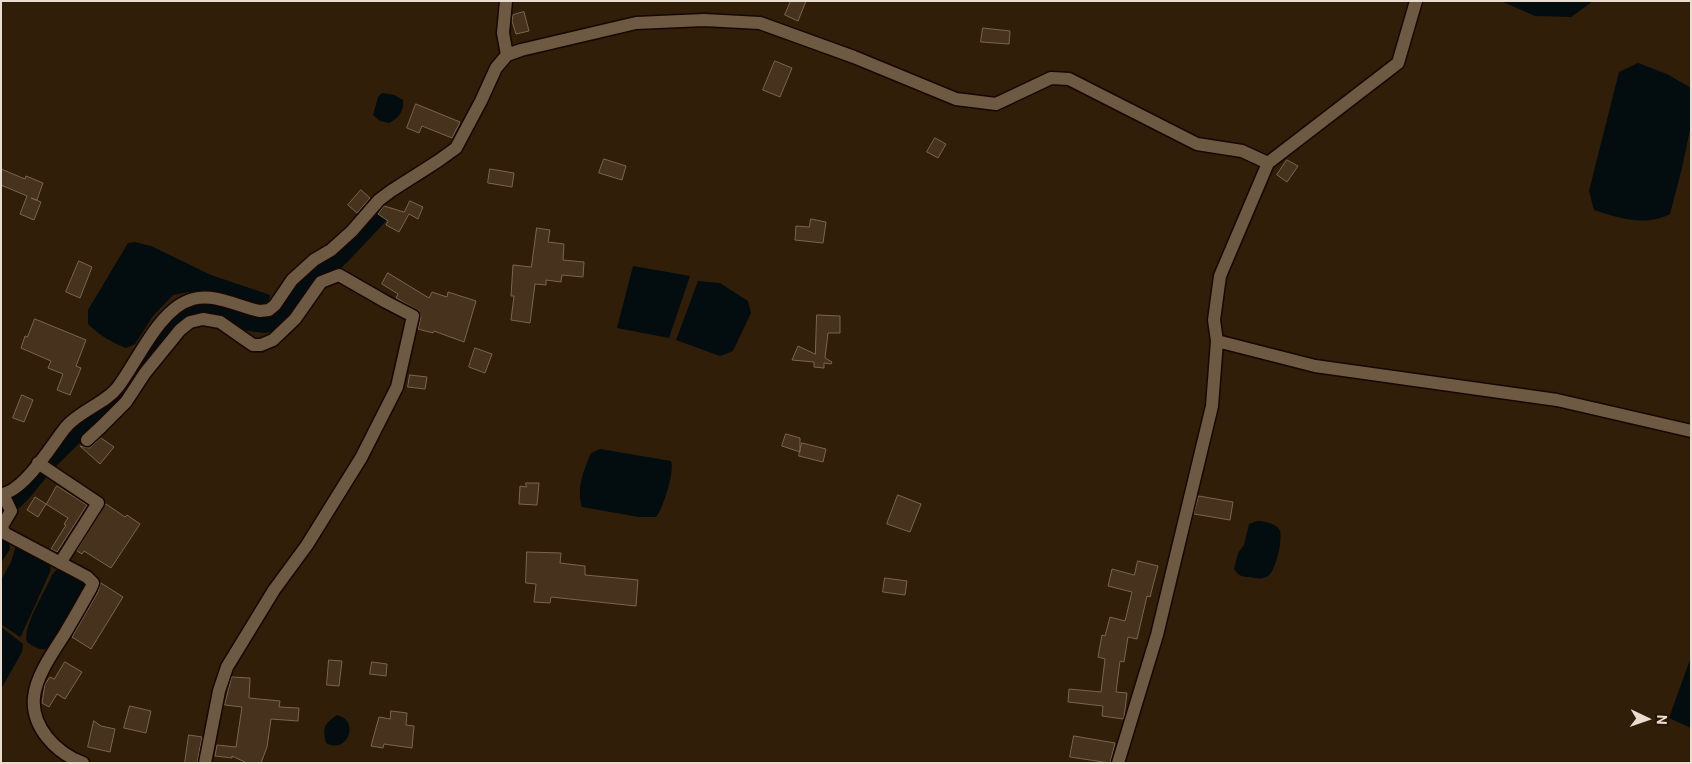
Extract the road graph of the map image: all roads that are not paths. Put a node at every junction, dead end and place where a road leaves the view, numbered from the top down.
1 (506, 1) edge
2 (1416, 1) edge
3 (507, 55) junction
4 (1268, 163) junction
5 (1217, 341) junction
6 (1691, 431) edge
7 (87, 440) dead end
8 (38, 463) junction
9 (2, 494) edge
10 (60, 563) junction
11 (83, 763) edge
12 (205, 763) edge
13 (1118, 763) edge

1 - 3 street
2 - 4 street
3 - 4 street
3 - 8 street
4 - 5 street
5 - 6 street
5 - 13 street
7 - 12 street
8 - 9 street
8 - 10 street
9 - 10 street
10 - 11 street

